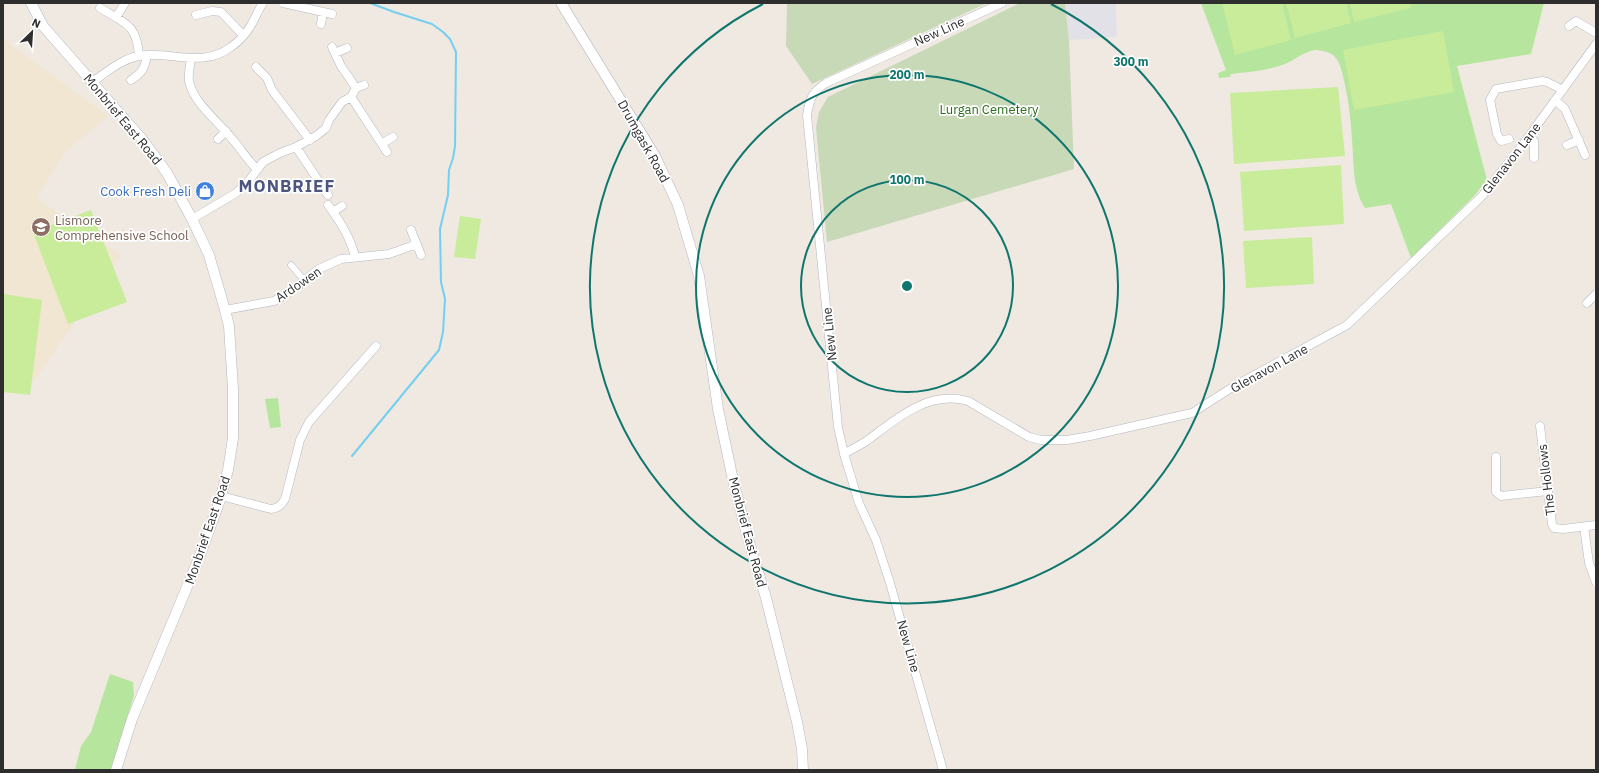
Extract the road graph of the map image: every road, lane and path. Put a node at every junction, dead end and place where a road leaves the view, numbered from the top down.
1 (31, 3) edge
2 (125, 3) edge
3 (263, 3) edge
4 (283, 3) edge
5 (561, 3) edge
6 (1002, 3) edge
7 (100, 8) dead end
8 (323, 12) junction
9 (332, 14) dead end
10 (196, 15) dead end
11 (116, 18) junction
12 (321, 24) dead end
13 (1569, 26) dead end
14 (1596, 33) edge
15 (243, 35) junction
16 (1596, 44) edge
17 (347, 48) dead end
18 (143, 56) junction
19 (191, 59) junction
20 (256, 67) dead end
21 (131, 80) dead end
22 (92, 82) junction
23 (1562, 90) junction
24 (350, 97) junction
25 (1555, 100) junction
26 (226, 132) junction
27 (1529, 136) junction
28 (393, 137) dead end
29 (218, 139) dead end
30 (1509, 139) dead end
31 (310, 140) junction
32 (1579, 140) junction
33 (383, 143) junction
34 (1566, 144) dead end
35 (296, 147) junction
36 (387, 152) dead end
37 (1585, 154) dead end
38 (1534, 158) dead end
39 (257, 169) junction
40 (328, 195) dead end
41 (342, 206) dead end
42 (192, 219) junction
43 (411, 230) dead end
44 (416, 244) junction
45 (421, 254) dead end
46 (355, 258) junction
47 (291, 265) dead end
48 (304, 280) junction
49 (702, 291) joint
50 (1596, 294) edge
51 (1587, 303) dead end
52 (225, 310) junction
53 (376, 346) dead end
54 (1540, 426) dead end
55 (844, 454) junction
56 (1496, 457) dead end
57 (1548, 491) junction
58 (221, 496) junction
59 (1596, 525) edge
60 (1584, 527) junction
61 (1596, 582) edge
62 (116, 770) edge
63 (802, 770) edge
64 (943, 770) edge

1 - 22 street, Monbrief East Road
2 - 11 street
3 - 15 street
4 - 8 street
5 - 49 street, Drumgask Road
6 - 55 street, New Line
7 - 11 street
8 - 9 street
8 - 12 street
10 - 15 street
11 - 18 street
13 - 14 street
15 - 19 street
16 - 23 street, Glenavon Lane
17 - 24 street
18 - 19 street
18 - 21 street
18 - 22 street
19 - 26 street
20 - 31 street
22 - 42 street, Monbrief East Road
23 - 25 street, Glenavon Lane
23 - 30 street
24 - 31 street
24 - 33 street
25 - 27 street, Glenavon Lane
25 - 32 street
26 - 29 street
26 - 39 street
27 - 38 street
27 - 55 street, Glenavon Lane
28 - 33 street
31 - 35 street
32 - 34 street
32 - 37 street
33 - 36 street
35 - 39 street
35 - 40 street
39 - 42 street
41 - 46 street
42 - 52 street, Monbrief East Road
43 - 44 street
44 - 45 street
44 - 46 street, Ardowen
46 - 48 street, Ardowen
47 - 48 street
48 - 52 street, Ardowen
49 - 63 street, Monbrief East Road
50 - 51 street
52 - 58 street, Monbrief East Road
53 - 58 street
54 - 57 street, The Hollows
55 - 64 street, New Line
56 - 57 street
57 - 60 street, The Hollows
58 - 62 street, Monbrief East Road
59 - 60 street, The Hollows
60 - 61 street

